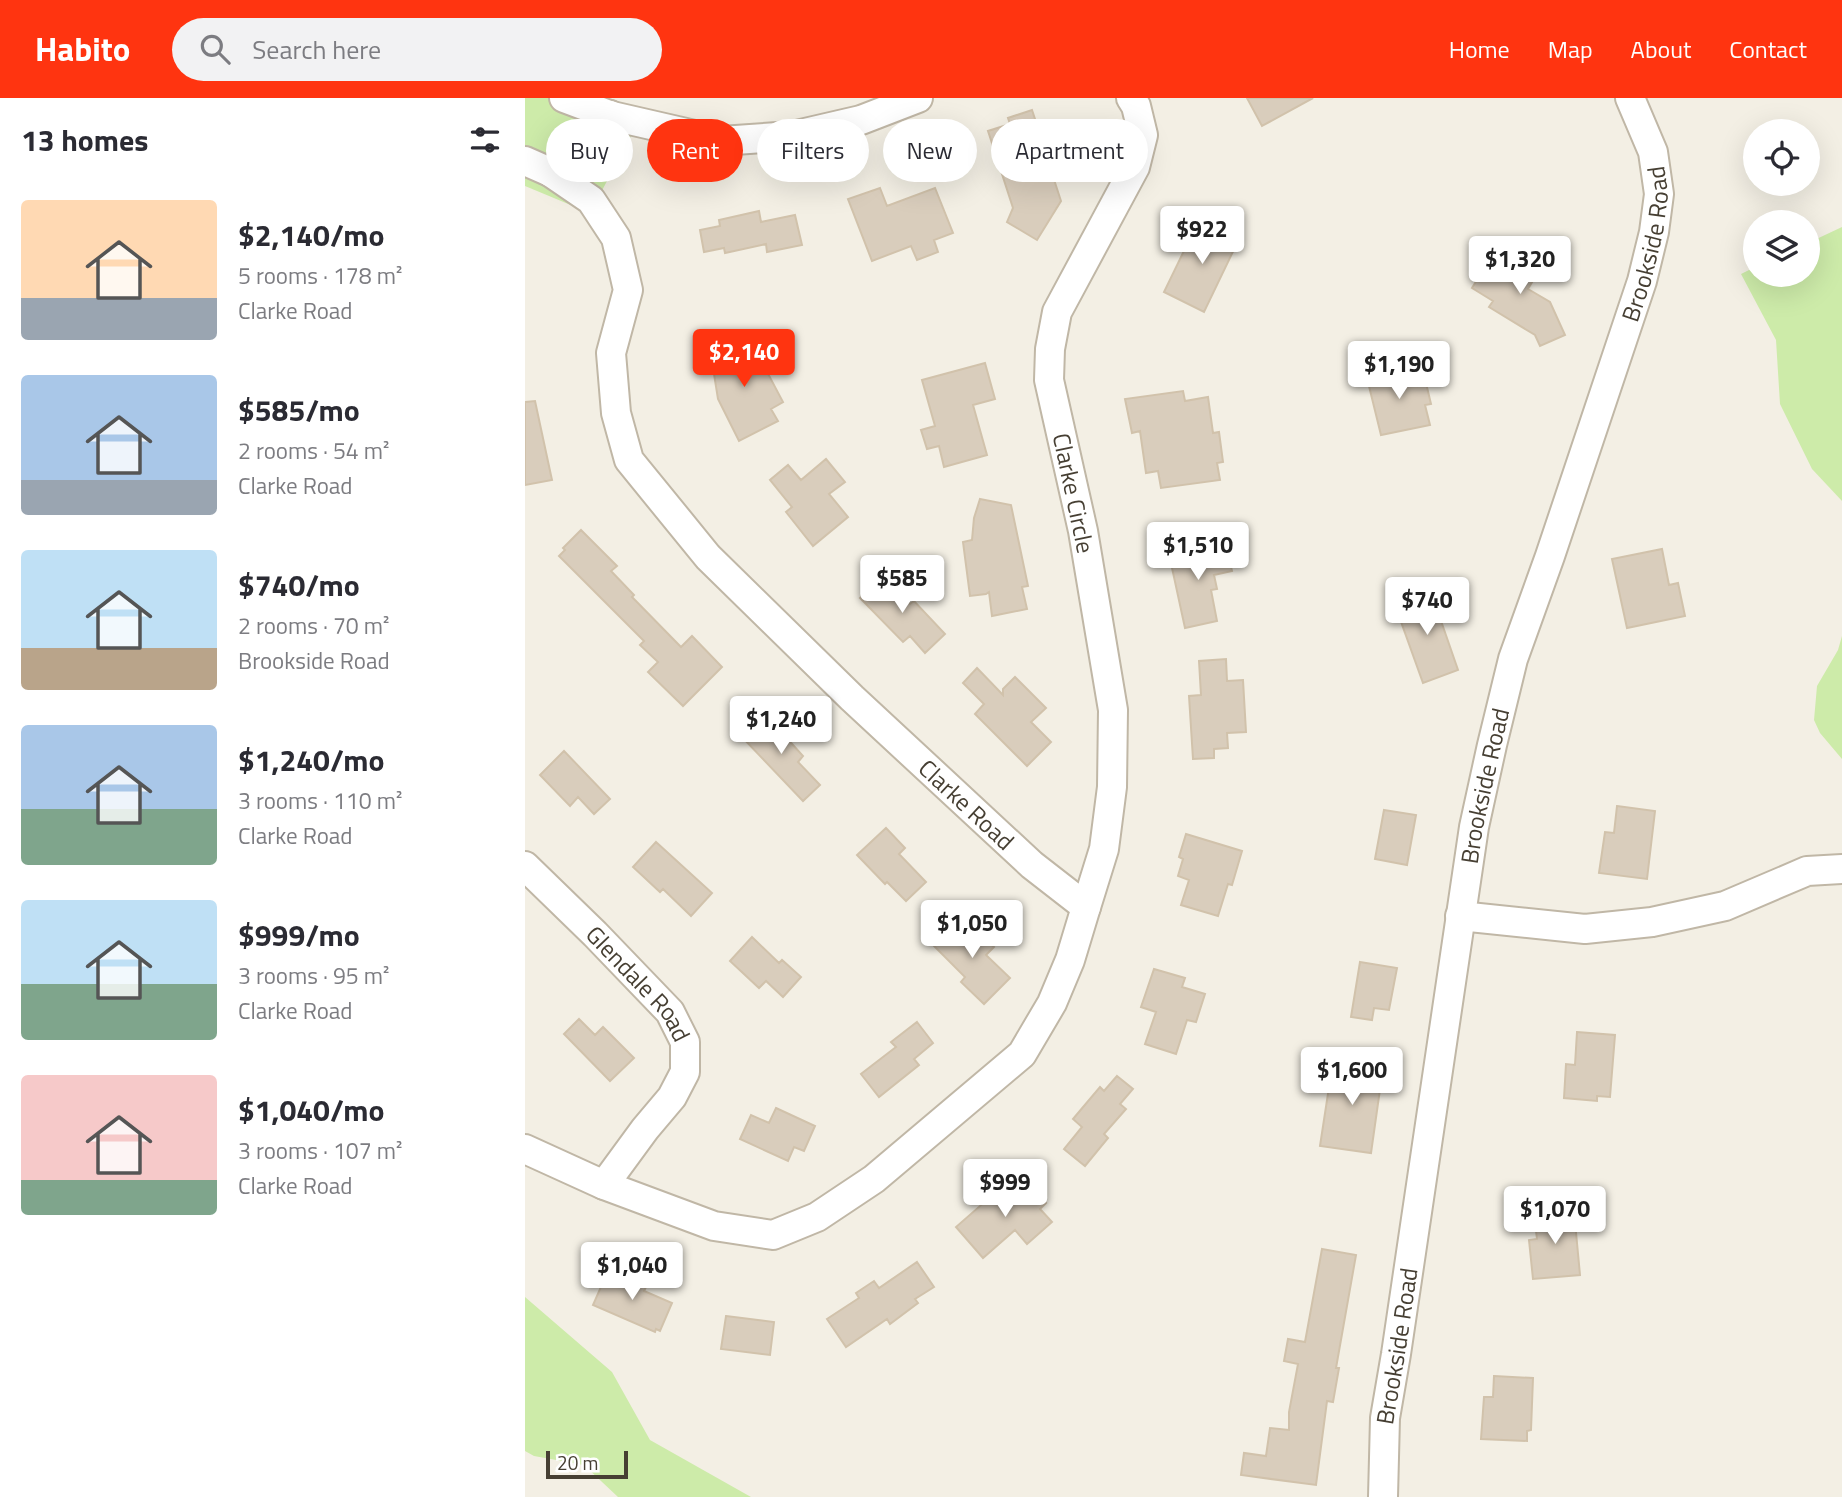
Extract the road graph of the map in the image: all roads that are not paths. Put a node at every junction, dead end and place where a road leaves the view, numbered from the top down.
1 (564, 98) edge
2 (918, 98) edge
3 (1131, 98) edge
4 (1630, 98) edge
5 (610, 115) junction
6 (537, 166) edge
7 (525, 866) edge
8 (1842, 869) edge
9 (1086, 907) junction
10 (1460, 916) junction
11 (525, 1149) edge
12 (604, 1185) junction
13 (1383, 1497) edge

1 - 5 street
2 - 5 street
3 - 9 street, Clarke Circle
4 - 10 street, Brookside Road
5 - 6 street, Clarke Road
6 - 9 street, Clarke Road
7 - 12 street, Glendale Road
8 - 10 street
9 - 12 street
10 - 13 street, Brookside Road
11 - 12 street

